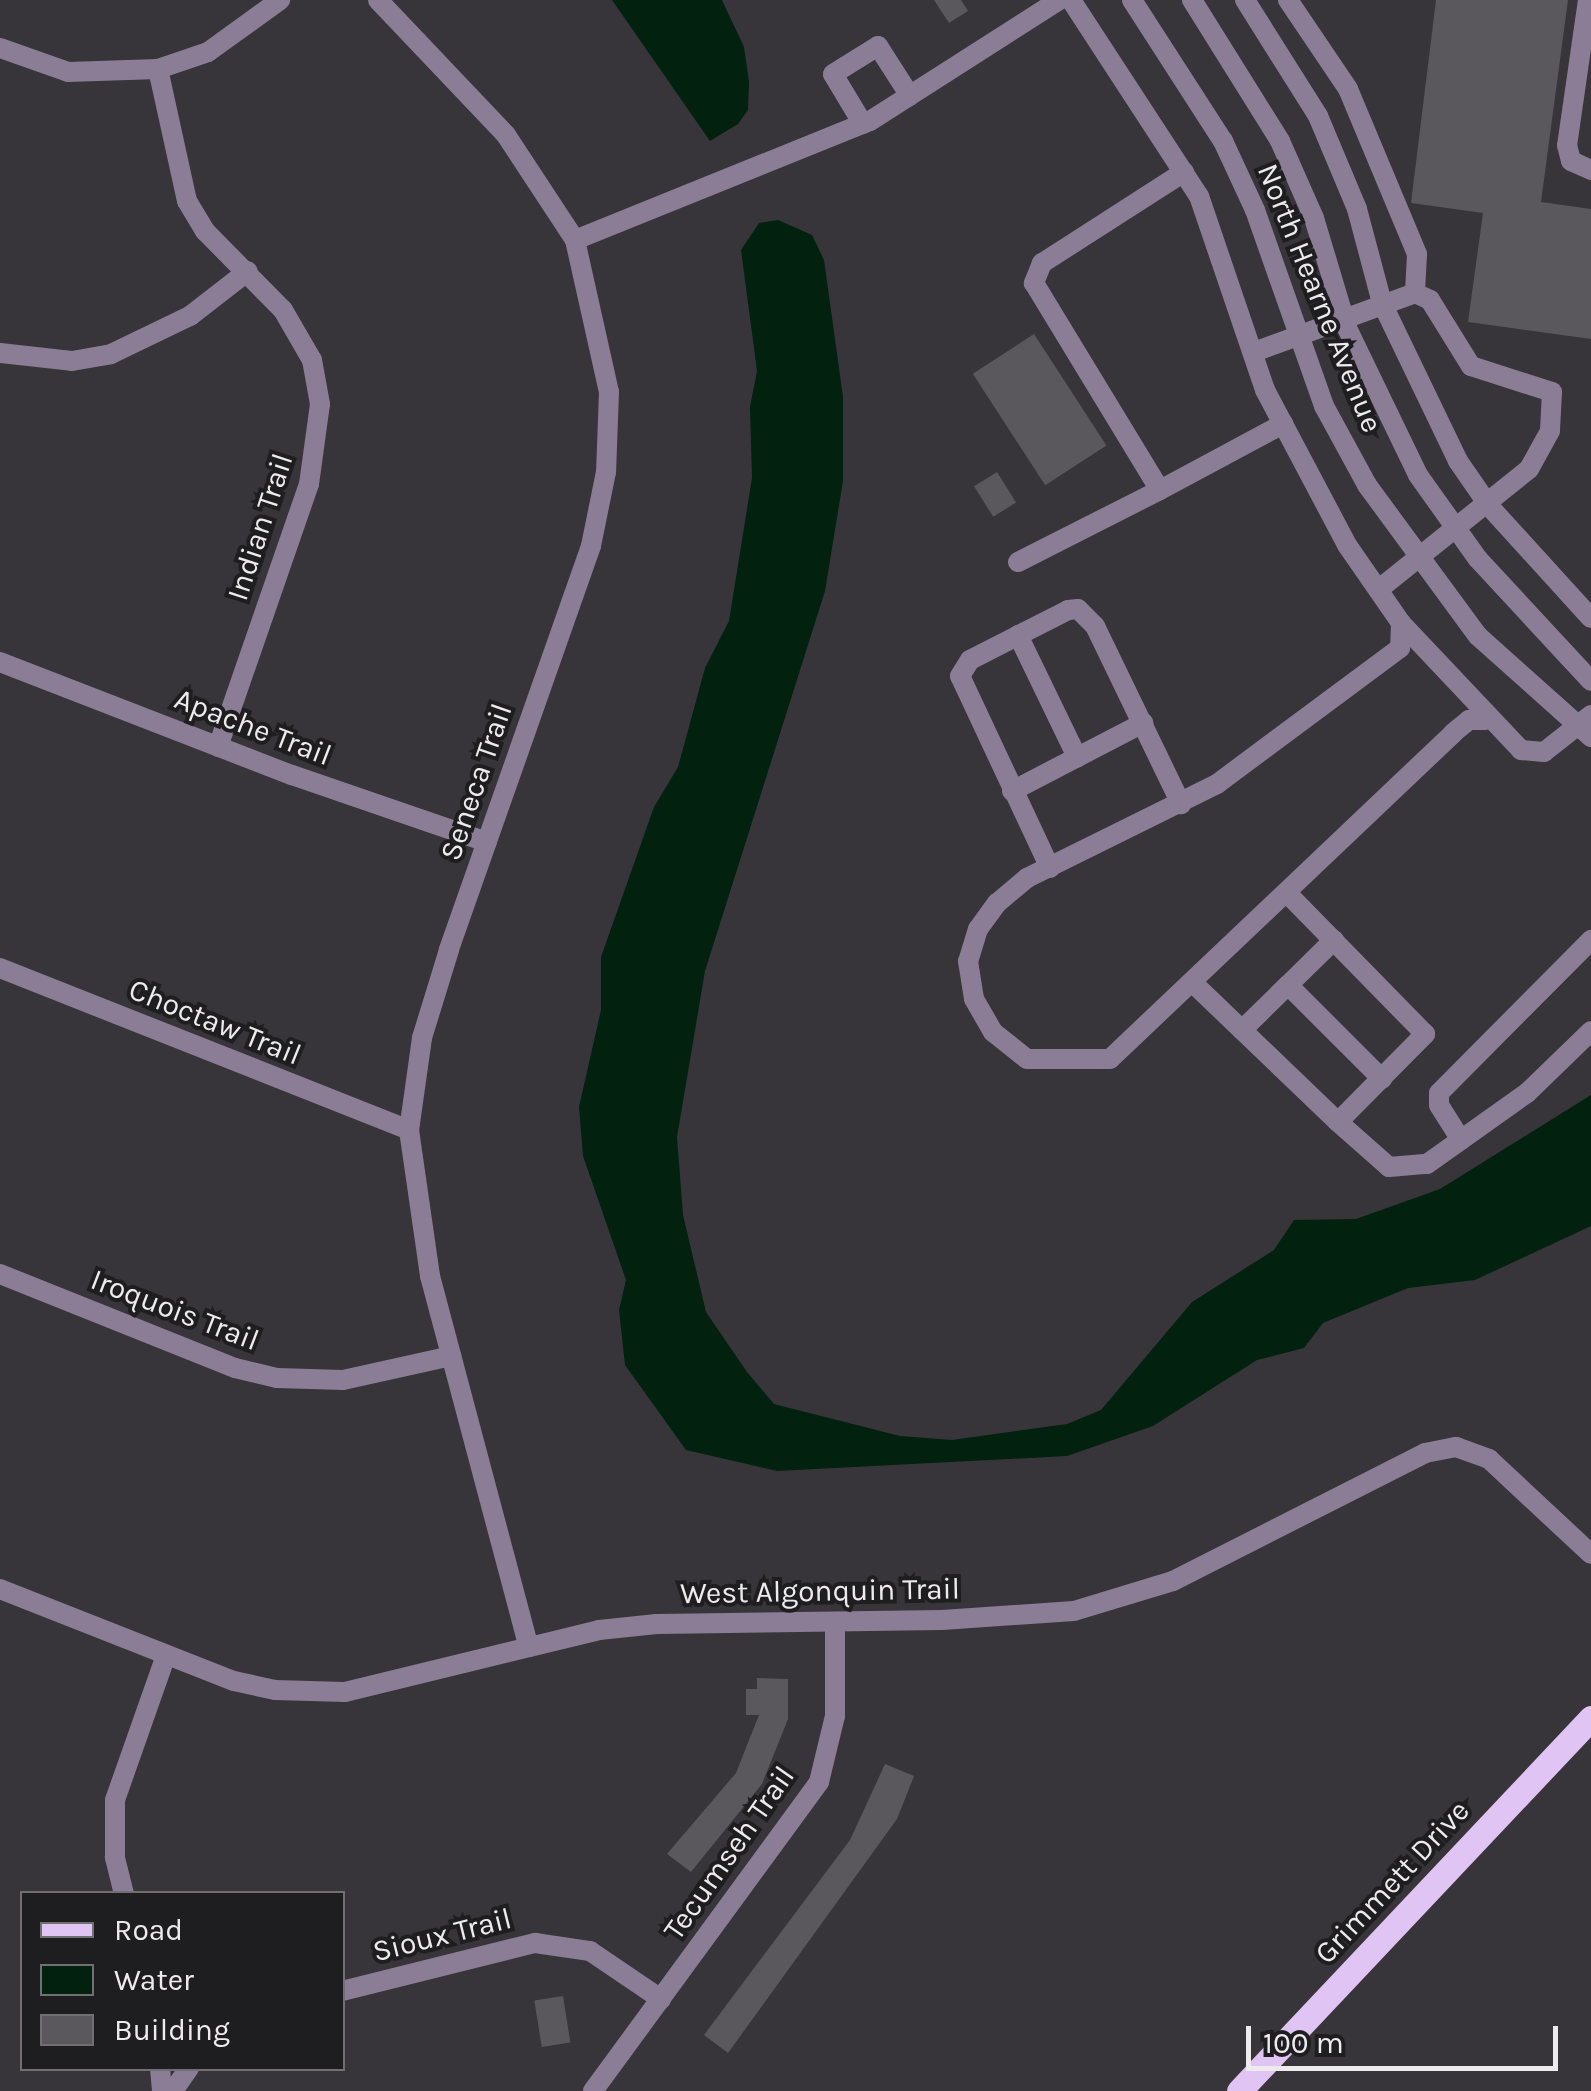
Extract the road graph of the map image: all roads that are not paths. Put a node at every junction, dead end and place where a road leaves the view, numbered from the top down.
1 (280, 0) edge
2 (378, 0) edge
3 (1059, 0) edge
4 (1071, 0) edge
5 (1132, 0) edge
6 (1192, 0) edge
7 (1288, 0) edge
8 (1588, 0) edge
9 (1251, 2) edge
10 (0, 48) edge
11 (1586, 56) edge
12 (158, 69) junction
13 (910, 96) junction
14 (1582, 111) edge
15 (864, 124) junction
16 (1591, 170) edge
17 (1184, 172) junction
18 (575, 240) junction
19 (248, 271) junction
20 (1415, 294) junction
21 (1382, 304) junction
22 (1345, 319) junction
23 (1299, 336) junction
24 (1254, 352) junction
25 (0, 354) edge
26 (1283, 424) junction
27 (1160, 490) junction
28 (1489, 506) junction
29 (1457, 530) junction
30 (1416, 558) junction
31 (1018, 562) dead end
32 (1378, 590) junction
33 (1591, 618) edge
34 (1401, 623) junction
35 (1018, 635) junction
36 (0, 662) edge
37 (1591, 680) edge
38 (1486, 720) junction
39 (1143, 723) junction
40 (1587, 726) edge
41 (218, 747) junction
42 (1077, 757) junction
43 (1012, 791) junction
44 (1180, 804) junction
45 (488, 842) junction
46 (1050, 868) junction
47 (1287, 893) junction
48 (1334, 940) junction
49 (1591, 940) edge
50 (0, 968) edge
51 (1193, 983) junction
52 (1288, 986) junction
53 (1242, 1030) junction
54 (1591, 1031) edge
55 (1382, 1079) junction
56 (1338, 1122) junction
57 (409, 1130) junction
58 (1461, 1140) junction
59 (0, 1274) edge
60 (452, 1356) junction
61 (1591, 1554) edge
62 (0, 1589) edge
63 (835, 1622) junction
64 (530, 1646) junction
65 (166, 1655) junction
66 (1591, 1718) edge
67 (123, 1891) edge
68 (345, 1990) edge
69 (661, 1999) junction
70 (593, 2091) edge
71 (1240, 2091) edge

1 - 12 street
2 - 18 street, Seneca Trail
3 - 13 street
4 - 17 street
5 - 23 street, North Hearne Avenue
6 - 22 street, North Hearne Avenue
7 - 20 street
8 - 11 street
9 - 21 street
10 - 12 street
11 - 14 street
12 - 19 street, Indian Trail
13 - 15 street
13 - 15 street
14 - 16 street
15 - 18 street
17 - 24 street
17 - 27 street
18 - 45 street, Seneca Trail
19 - 25 street
19 - 41 street, Indian Trail
20 - 21 street
20 - 28 street
21 - 22 street
21 - 28 street
22 - 23 street
22 - 29 street, North Hearne Avenue
23 - 24 street
23 - 30 street, North Hearne Avenue
24 - 26 street
26 - 27 street
26 - 32 street
27 - 31 street
28 - 29 street
28 - 33 street
29 - 30 street
29 - 37 street, North Hearne Avenue
30 - 32 street
30 - 40 street, North Hearne Avenue
32 - 34 street
34 - 38 street
34 - 44 street
35 - 39 street
35 - 42 street
35 - 43 street
36 - 41 street, Apache Trail
38 - 40 street
38 - 47 street
39 - 42 street
39 - 44 street
41 - 45 street, Apache Trail
42 - 43 street
43 - 46 street
44 - 46 street
45 - 57 street, Seneca Trail
46 - 51 street
47 - 48 street
47 - 51 street
48 - 52 street
48 - 55 street
49 - 58 street
50 - 57 street, Choctaw Trail
51 - 53 street
52 - 53 street
52 - 55 street
53 - 56 street
54 - 58 street
55 - 56 street
56 - 58 street
57 - 60 street, Seneca Trail
59 - 60 street, Iroquois Trail
60 - 64 street, Seneca Trail
61 - 63 street, West Algonquin Trail
62 - 65 street, West Algonquin Trail
63 - 64 street, West Algonquin Trail
63 - 69 street, Tecumseh Trail
64 - 65 street, West Algonquin Trail
65 - 67 street
66 - 71 main road, Grimmett Drive
68 - 69 street, Sioux Trail
69 - 70 street, Tecumseh Trail

